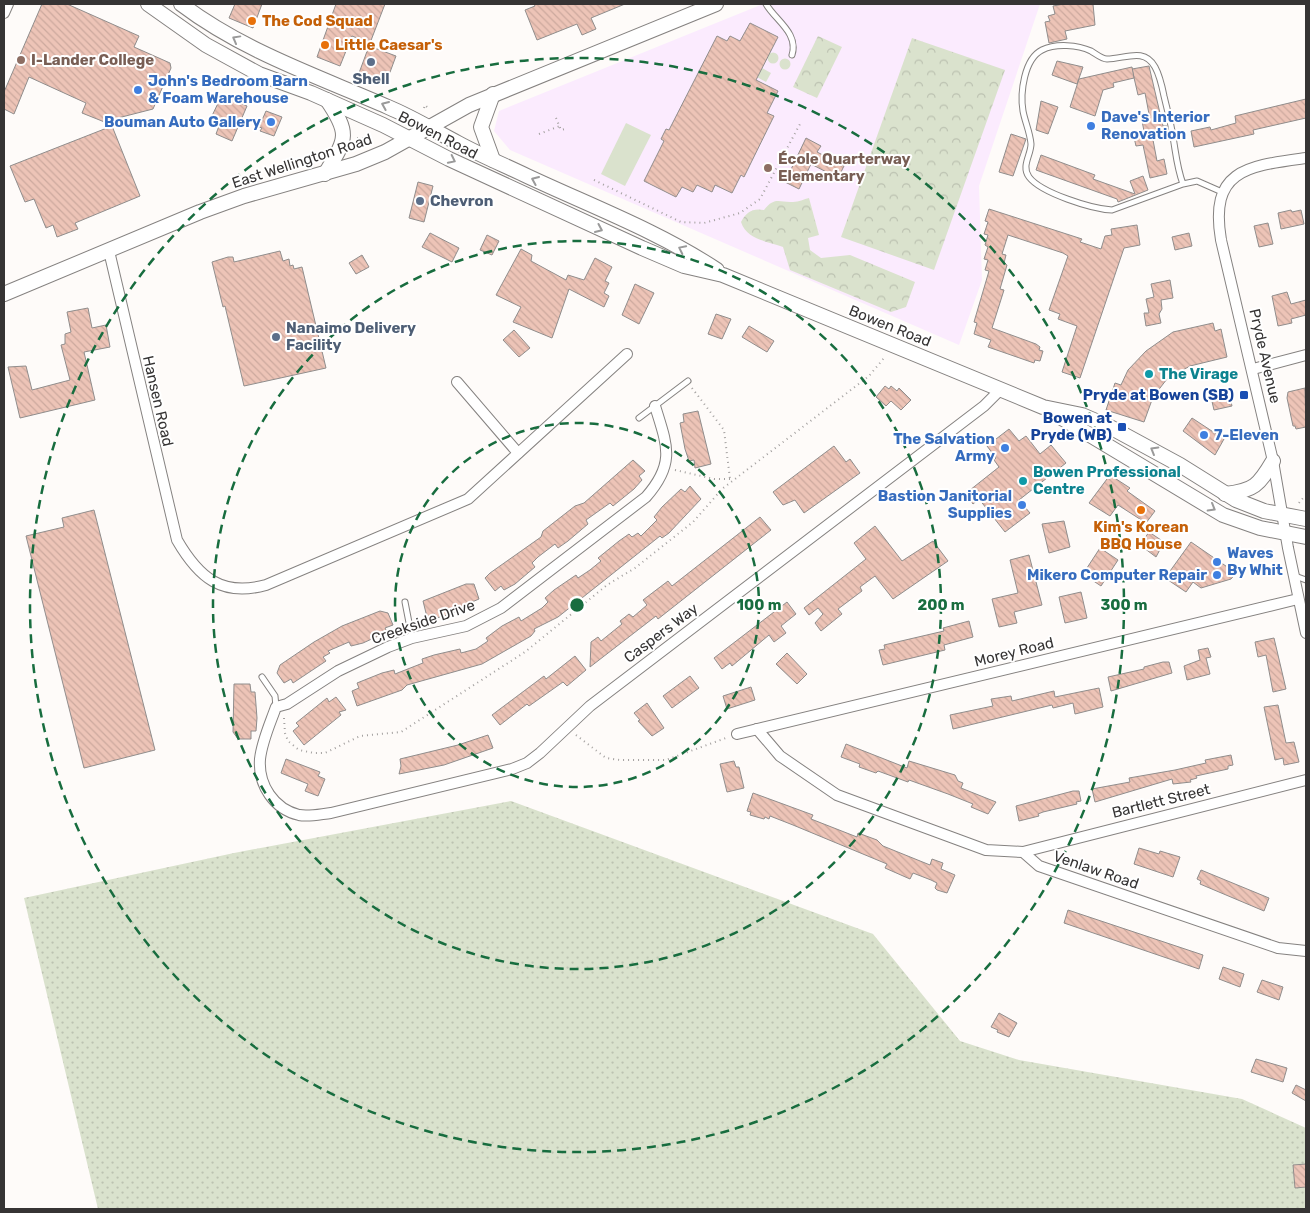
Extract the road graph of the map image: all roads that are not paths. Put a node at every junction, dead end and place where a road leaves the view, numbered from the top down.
1 (8, 4) edge
2 (148, 4) edge
3 (181, 4) edge
4 (716, 4) edge
5 (766, 4) edge
6 (4, 13) edge
7 (792, 55) dead end
8 (493, 94) junction
9 (327, 100) junction
10 (428, 127) junction
11 (408, 138) junction
12 (1306, 158) edge
13 (493, 160) junction
14 (325, 174) junction
15 (1183, 184) junction
16 (1222, 192) junction
17 (109, 251) junction
18 (724, 275) junction
19 (4, 294) edge
20 (627, 354) dead end
21 (1306, 355) edge
22 (1253, 368) junction
23 (688, 381) dead end
24 (457, 382) dead end
25 (1001, 389) junction
26 (656, 406) junction
27 (1043, 407) junction
28 (639, 418) dead end
29 (518, 453) junction
30 (1273, 461) junction
31 (1225, 494) junction
32 (1283, 515) junction
33 (1306, 519) edge
34 (1285, 534) junction
35 (1306, 537) edge
36 (1294, 576) junction
37 (1306, 580) edge
38 (1298, 599) junction
39 (405, 602) dead end
40 (1306, 633) edge
41 (412, 638) junction
42 (262, 677) dead end
43 (276, 707) junction
44 (757, 730) junction
45 (737, 734) road end
46 (1306, 780) edge
47 (1023, 852) junction
48 (1306, 951) edge

1 - 6 street
2 - 9 main road, Bowen Road
10 -> 3 main road, Bowen Road
4 - 8 main road, East Wellington Road
5 - 7 lane
8 - 10 main road, East Wellington Road
8 - 13 main road
9 - 11 main road, Bowen Road
9 - 14 main road
10 - 11 main road, East Wellington Road
10 - 13 main road, Bowen Road
11 - 14 main road, East Wellington Road
11 -> 18 main road, Bowen Road
12 - 16 street, Pryde Avenue
18 -> 13 main road, Bowen Road
14 - 17 main road, East Wellington Road
15 - 15 lane
15 - 16 lane
16 - 22 street, Pryde Avenue
17 - 19 main road, East Wellington Road
17 - 29 street, Hansen Road
18 - 25 main road, Bowen Road
20 - 29 street, Hansen Road
21 - 22 street
22 - 30 street, Pryde Avenue
23 - 26 lane
24 - 29 street
25 - 27 main road, Bowen Road
25 - 43 street, Caspers Way
26 - 28 lane
26 - 41 street, Creekside Drive
31 -> 27 main road, Bowen Road
27 -> 34 main road, Bowen Road
30 - 31 main road
30 - 32 street, Pryde Avenue
31 - 32 main road, Bowen Road
32 - 33 main road, Bowen Road
32 - 34 street, Pryde Avenue
34 - 35 main road, Bowen Road
34 - 36 street, Pryde Avenue
36 - 37 lane
36 - 38 street, Pryde Avenue
38 - 40 street, Pryde Avenue
38 - 44 street, Morey Road
39 - 41 lane
41 - 43 street, Creekside Drive
42 - 43 lane
44 - 45 street, Morey Road
44 - 47 street
46 - 47 street, Bartlett Street
47 - 48 street, Venlaw Road

